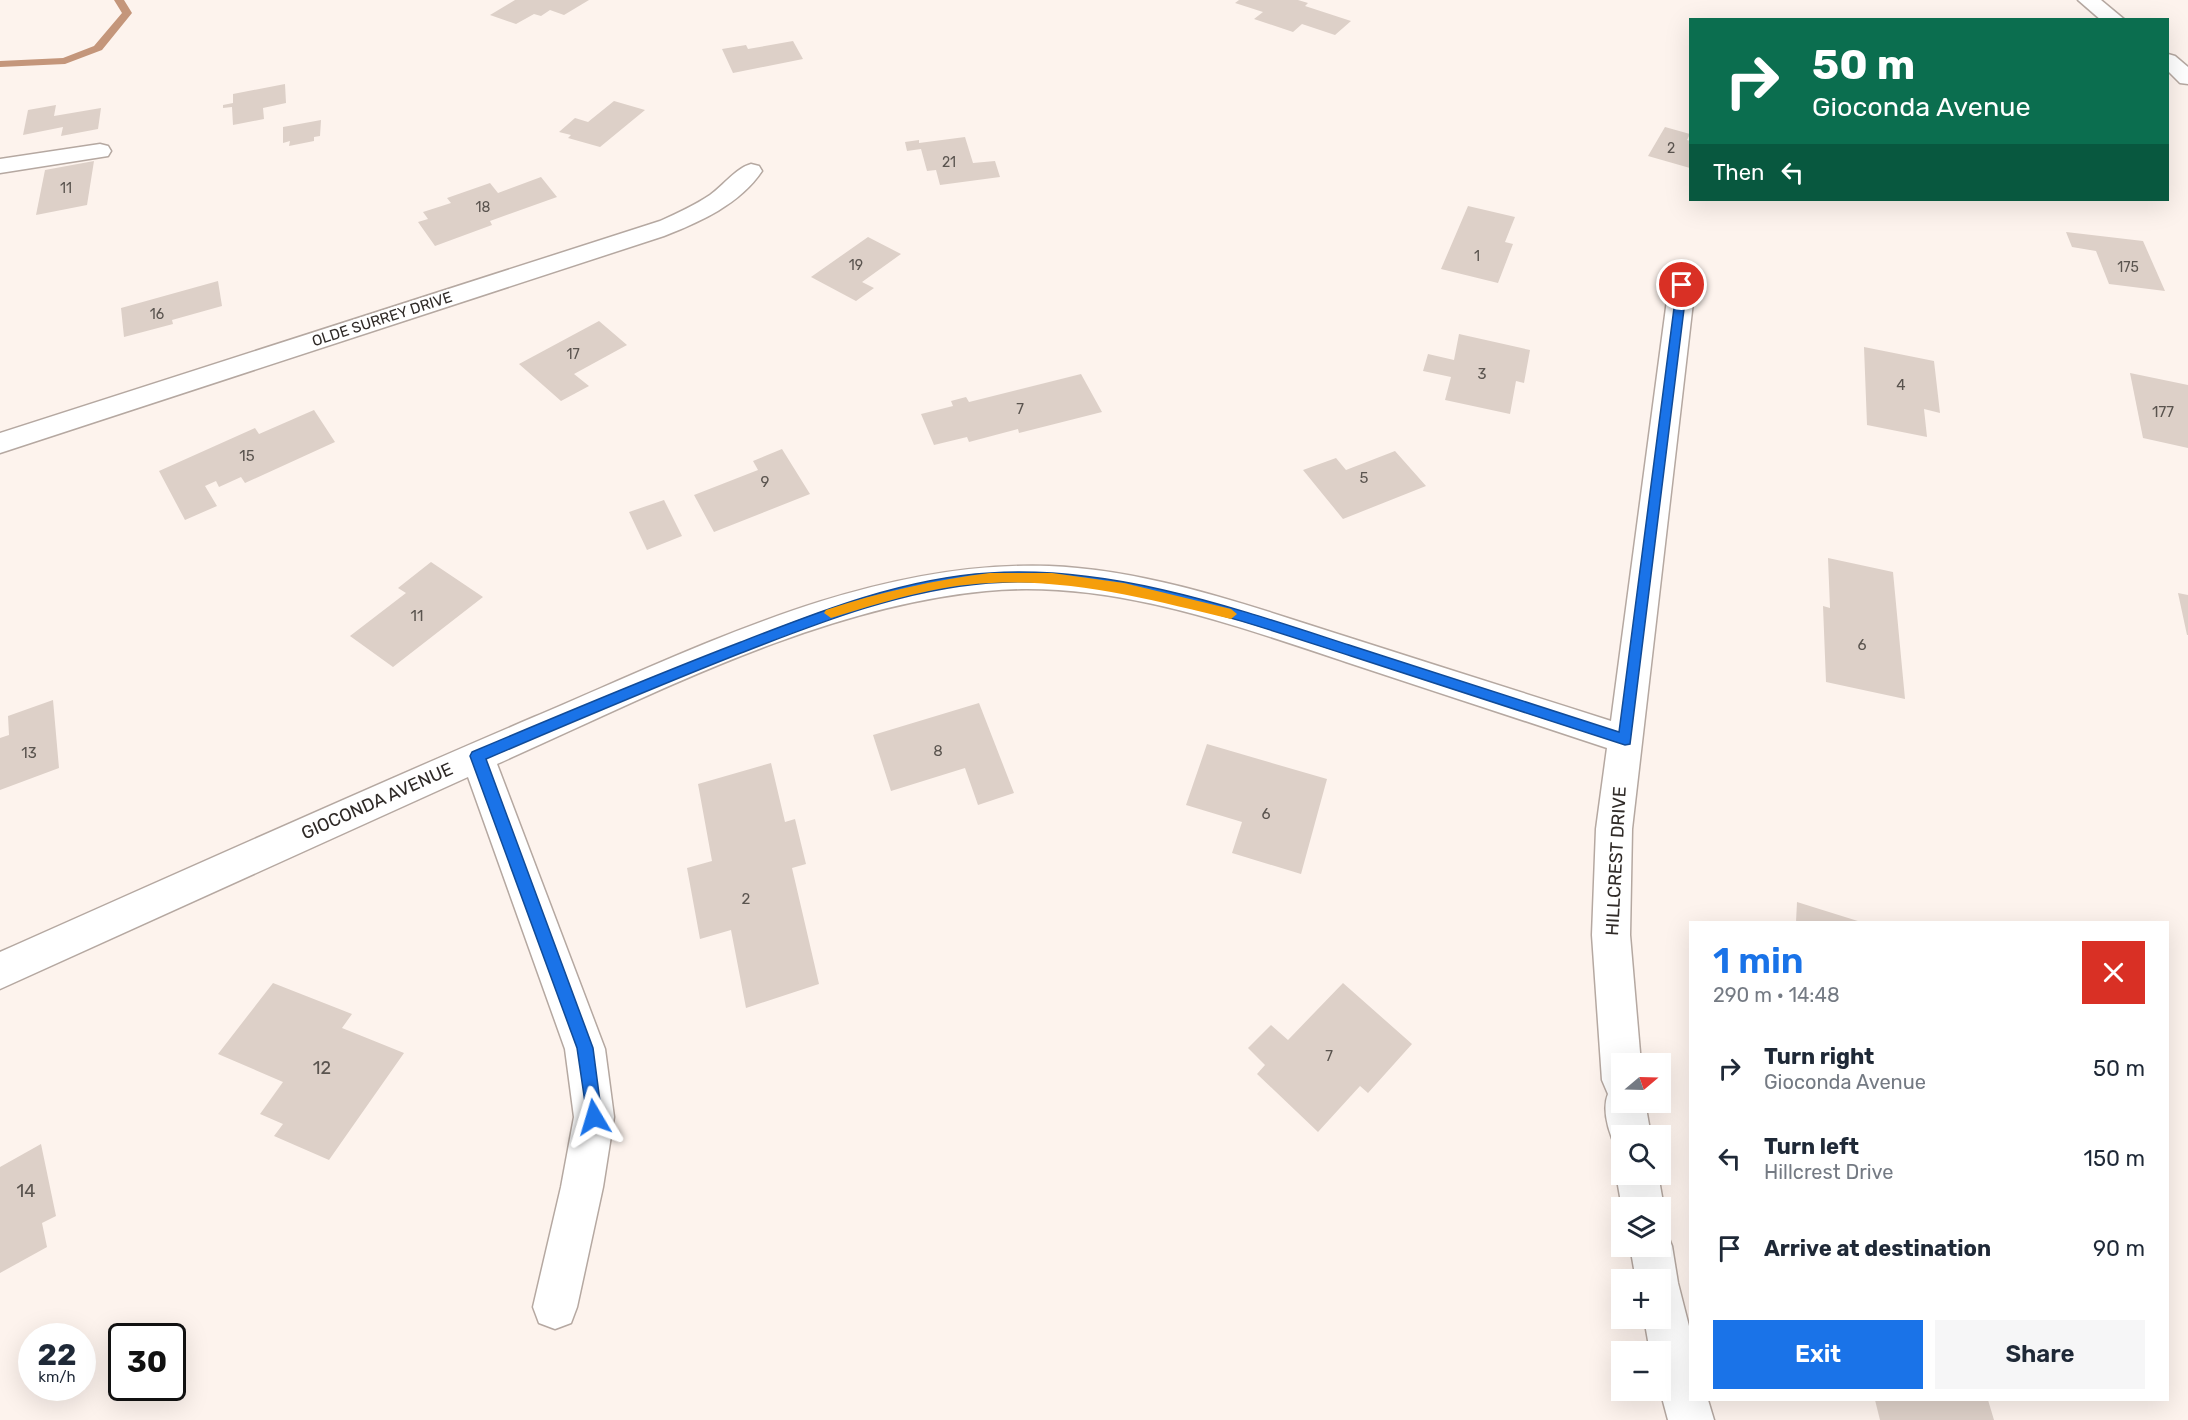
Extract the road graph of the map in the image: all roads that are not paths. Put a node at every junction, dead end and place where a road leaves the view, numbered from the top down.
1 (2088, 0) edge
2 (2112, 18) edge
3 (2169, 61) edge
4 (2188, 78) edge
5 (99, 151) dead end
6 (0, 166) edge
7 (751, 171) dead end
8 (1682, 285) dead end
9 (0, 443) edge
10 (1625, 740) junction
11 (477, 756) junction
12 (0, 971) edge
13 (1620, 1053) edge
14 (555, 1308) dead end
15 (1669, 1329) edge
16 (1691, 1420) edge

1 - 2 street
3 - 4 street
5 - 6 street
7 - 9 street, OLDE SURREY DRIVE
8 - 10 street, HILLCREST DRIVE
10 - 11 street, GIOCONDA AVENUE
10 - 13 street, HILLCREST DRIVE
11 - 12 street, GIOCONDA AVENUE
11 - 14 street
15 - 16 street

